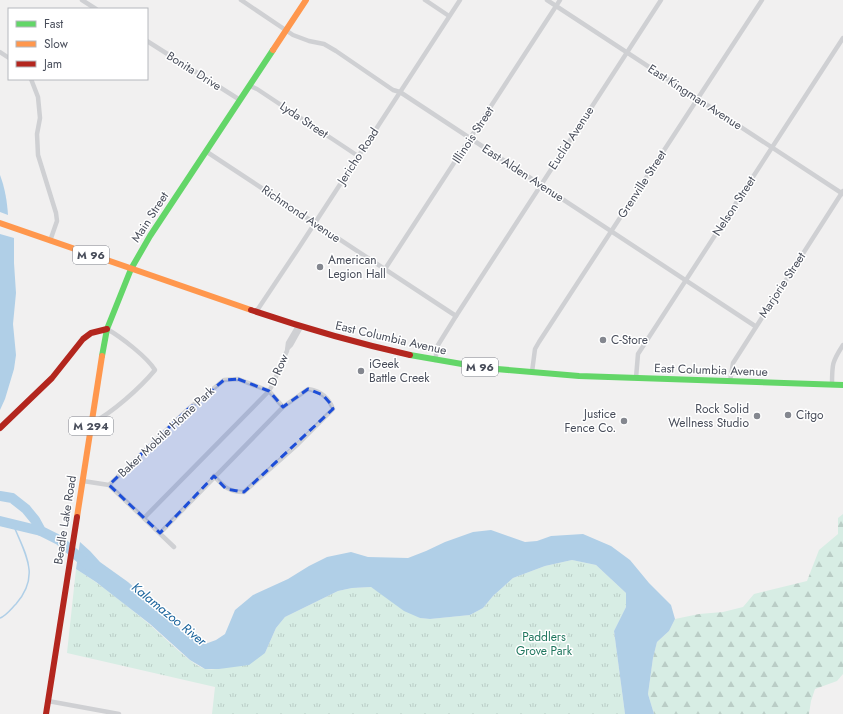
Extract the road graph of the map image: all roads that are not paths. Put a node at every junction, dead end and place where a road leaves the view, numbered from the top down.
1 (82, 0) edge
2 (241, 0) edge
3 (306, 0) edge
4 (425, 0) edge
5 (460, 0) edge
6 (547, 0) edge
7 (560, 0) edge
8 (661, 0) edge
9 (762, 0) edge
10 (556, 6) junction
11 (94, 8) edge
12 (449, 16) junction
13 (286, 30) junction
14 (843, 38) edge
15 (148, 42) edge
16 (627, 52) junction
17 (32, 80) edge
18 (250, 86) junction
19 (400, 92) junction
20 (697, 99) junction
21 (240, 100) junction
22 (471, 138) junction
23 (772, 147) junction
24 (207, 152) junction
25 (358, 156) junction
26 (541, 185) junction
27 (843, 193) edge
28 (0, 223) edge
29 (315, 223) junction
30 (612, 231) junction
31 (50, 241) junction
32 (131, 269) junction
33 (385, 269) junction
34 (686, 280) junction
35 (256, 312) junction
36 (456, 316) junction
37 (300, 326) junction
38 (755, 326) junction
39 (107, 330) junction
40 (843, 345) edge
41 (435, 360) junction
42 (532, 372) junction
43 (636, 378) junction
44 (730, 382) junction
45 (832, 385) junction
46 (843, 385) edge
47 (269, 391) junction
48 (283, 407) junction
49 (92, 423) junction
50 (0, 428) edge
51 (214, 476) junction
52 (83, 481) junction
53 (109, 485) junction
54 (144, 518) junction
55 (160, 534) junction
56 (174, 547) dead end
57 (48, 701) junction
58 (46, 714) edge
59 (119, 714) edge

1 - 11 street
2 - 13 street, East Alden Avenue
3 - 13 main road, Main Street
4 - 12 street
5 - 12 street, Jericho Road
6 - 10 street, East Kingman Avenue
7 - 10 street, Illinois Street
8 - 16 street, Euclid Avenue
9 - 20 street, Grenville Street
10 - 16 street, East Kingman Avenue
10 - 22 street, Illinois Street
12 - 19 street, Jericho Road
13 - 18 main road, Main Street
13 - 19 street, East Alden Avenue
14 - 23 street, Nelson Street
15 - 21 street, Bonita Drive
16 - 20 street, East Kingman Avenue
16 - 26 street, Euclid Avenue
17 - 31 street
18 - 21 main road, Main Street
18 - 25 street, Lyda Street
19 - 22 street, East Alden Avenue
19 - 25 street, Jericho Road
20 - 23 street, East Kingman Avenue
20 - 30 street, Grenville Street
21 - 24 main road, Main Street
22 - 26 street, East Alden Avenue
22 - 33 street, Illinois Street
23 - 27 street, East Kingman Avenue
23 - 34 street, Nelson Street
24 - 29 street, Richmond Avenue
24 - 32 main road, Main Street
25 - 29 street, Jericho Road
26 - 30 street, East Alden Avenue
26 - 36 street, Euclid Avenue
27 - 38 street, Marjorie Street
28 - 31 main road, East Columbia Avenue / M 96
29 - 33 street, Richmond Avenue
29 - 35 street, Jericho Road
30 - 34 street, East Alden Avenue
30 - 42 street, Grenville Street
31 - 32 main road, East Columbia Avenue / M 96
32 - 35 main road, East Columbia Avenue / M 96
32 - 39 main road, Main Street / M 294
33 - 36 street, Richmond Avenue
34 - 38 street, East Alden Avenue
34 - 43 street, Nelson Street
35 - 37 main road, East Columbia Avenue / M 96
36 - 41 street, Euclid Avenue
37 - 41 main road, East Columbia Avenue / M 96
37 - 47 street, D Row
38 - 44 street, Marjorie Street
39 - 49 main road, Beadle Lake Road / M 294
39 - 49 street
39 - 50 main road
40 - 45 street
41 - 42 main road, East Columbia Avenue / M 96
42 - 43 main road, East Columbia Avenue / M 96
43 - 44 main road, East Columbia Avenue / M 96
44 - 45 main road, East Columbia Avenue / M 96
45 - 46 main road, East Columbia Avenue / M 96
47 - 48 street, Baker Mobile Home Park
47 - 53 street, Baker Mobile Home Park
47 - 54 street
48 - 51 street
48 - 51 street
49 - 52 main road, Beadle Lake Road / M 294
51 - 55 street
52 - 53 street, Baker Mobile Home Park
52 - 57 main road, Beadle Lake Road / M 294
53 - 54 street, Baker Mobile Home Park
54 - 55 street, Baker Mobile Home Park
55 - 56 street, Baker Mobile Home Park
57 - 58 main road, Beadle Lake Road / M 294
57 - 59 street

